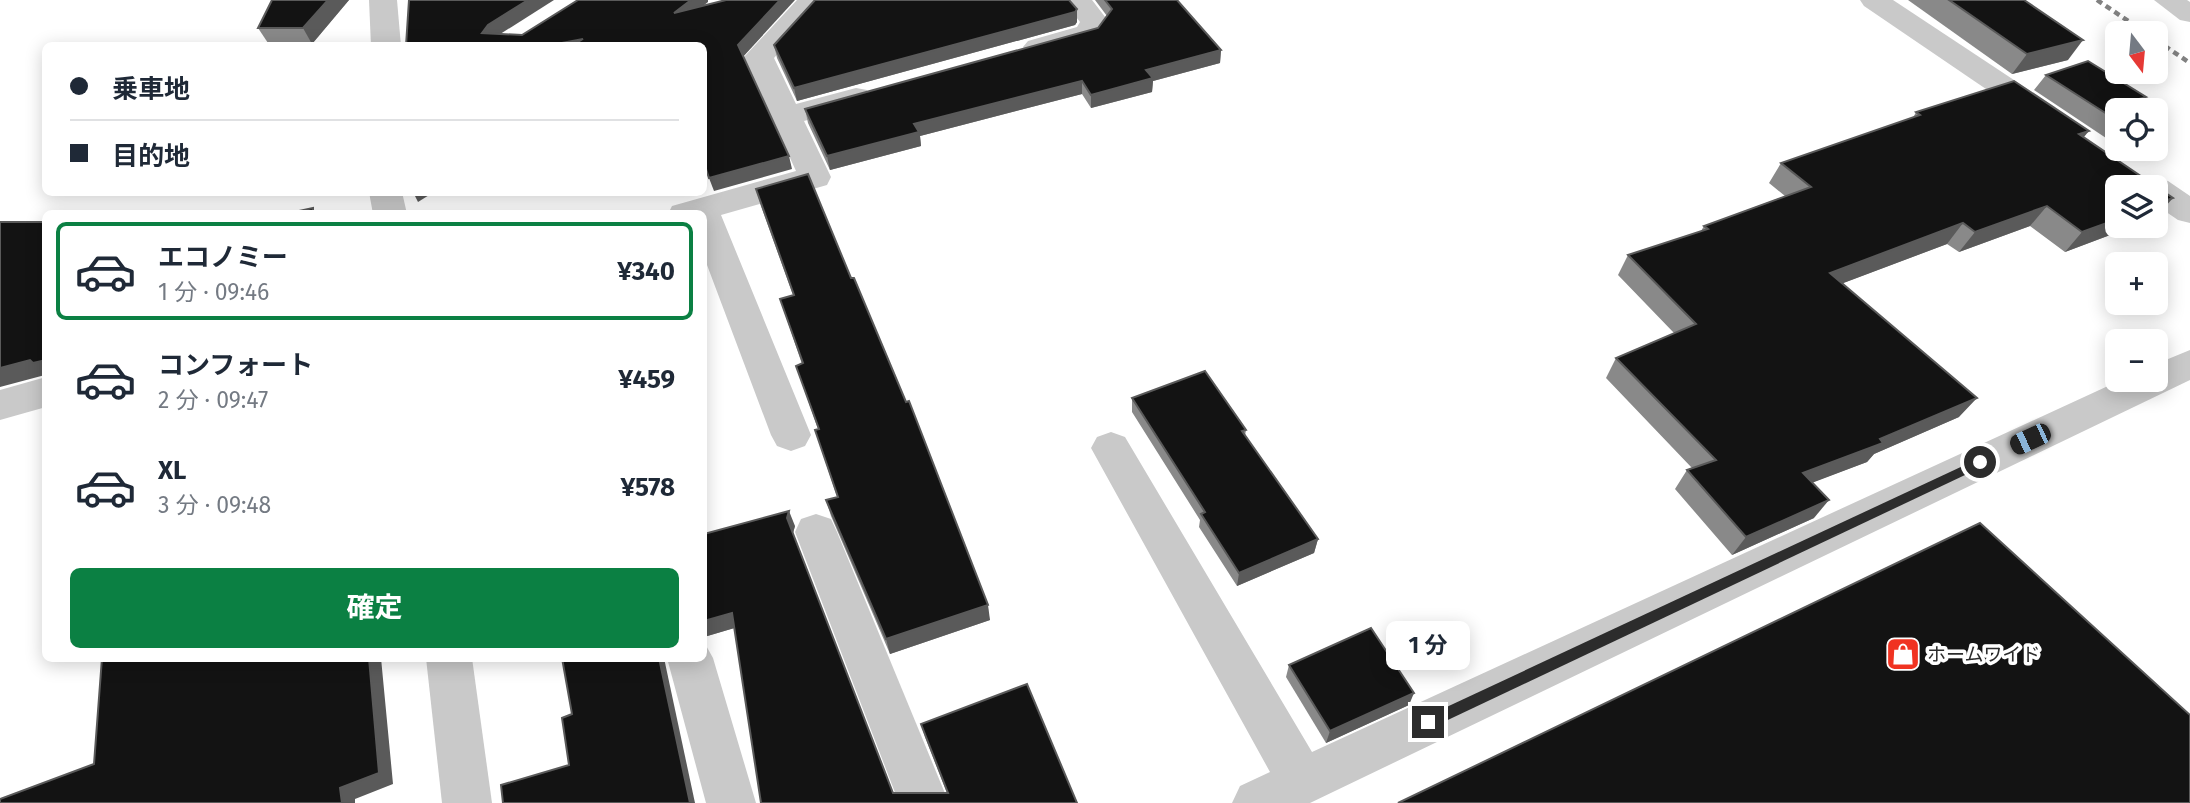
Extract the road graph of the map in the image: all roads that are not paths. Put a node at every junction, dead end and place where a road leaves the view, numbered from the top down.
1 (383, 0) edge
2 (813, 0) edge
3 (1077, 0) edge
4 (1874, 0) edge
5 (2168, 0) edge
6 (2190, 14) edge
7 (386, 42) edge
8 (1009, 55) edge
9 (878, 91) edge
10 (787, 116) junction
11 (2064, 127) edge
12 (2168, 197) edge
13 (705, 210) edge
14 (2190, 212) edge
15 (707, 234) edge
16 (2190, 364) edge
17 (2168, 374) edge
18 (2130, 392) edge
19 (42, 393) edge
20 (0, 405) edge
21 (791, 435) dead end
22 (1111, 449) dead end
23 (816, 532) dead end
24 (449, 662) edge
25 (691, 662) edge
26 (1302, 781) junction
27 (467, 803) edge
28 (731, 803) edge
29 (924, 803) edge
30 (1256, 803) edge

1 - 7 street
2 - 10 street
3 - 8 street
4 - 11 street
5 - 6 street
9 - 10 street
10 - 13 street
12 - 14 street
15 - 21 street
16 - 17 street
18 - 26 street
19 - 20 street
22 - 26 street
23 - 29 street
24 - 27 street
25 - 28 street
26 - 30 street

